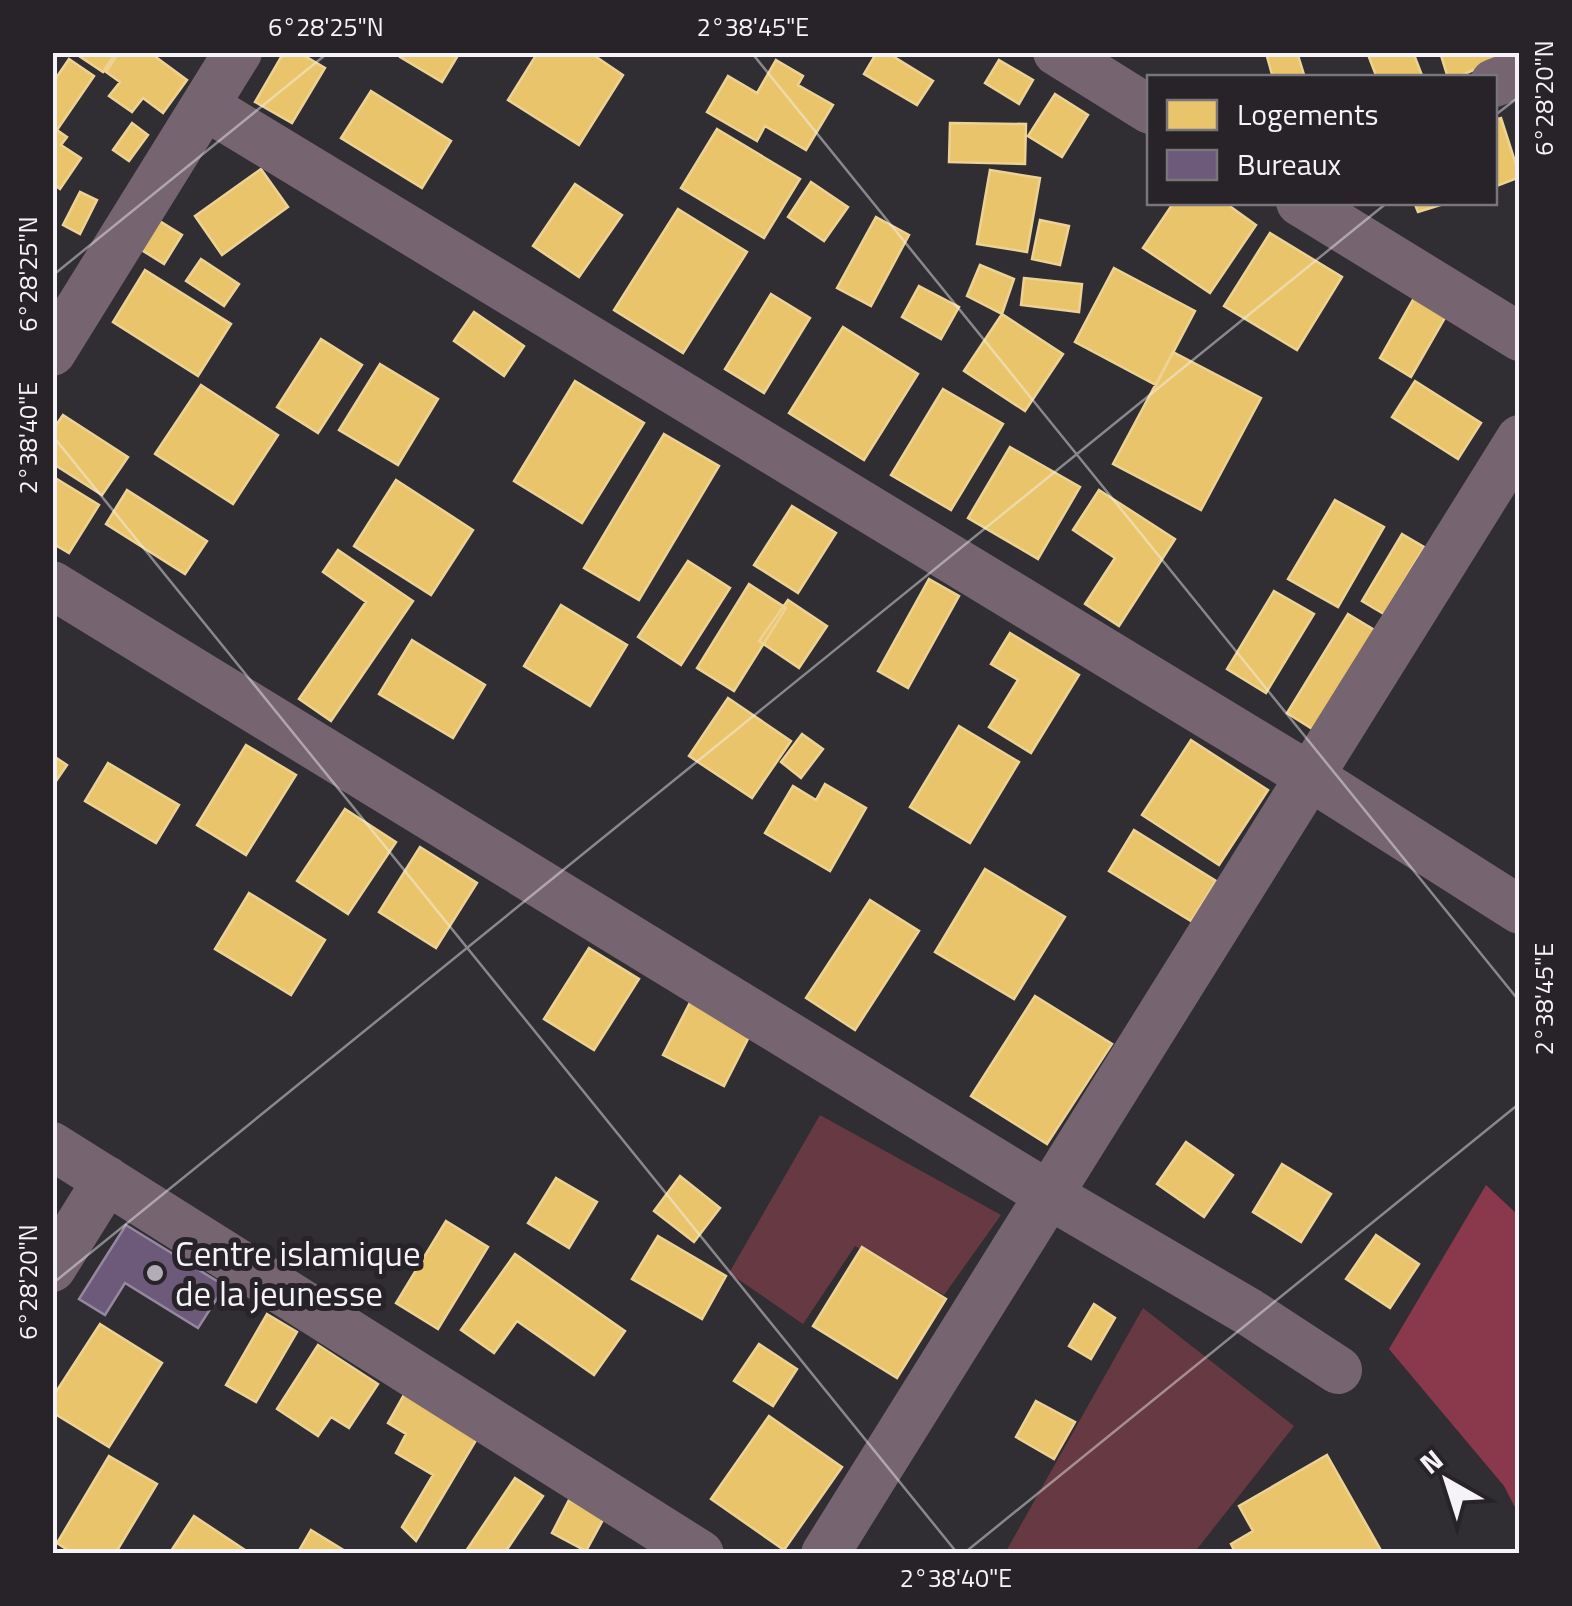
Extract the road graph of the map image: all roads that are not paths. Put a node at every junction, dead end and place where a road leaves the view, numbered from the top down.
1 (238, 52) edge
2 (1057, 52) edge
3 (205, 106) junction
4 (1147, 108) edge
5 (1305, 205) edge
6 (1520, 336) edge
7 (52, 352) edge
8 (1520, 439) edge
9 (52, 585) edge
10 (1309, 776) junction
11 (1520, 910) edge
12 (52, 1146) edge
13 (107, 1180) junction
14 (1048, 1195) junction
15 (52, 1268) edge
16 (1338, 1370) dead end
17 (700, 1554) edge
18 (825, 1554) edge

1 - 3 street
2 - 4 street
3 - 7 street
3 - 10 street
5 - 6 street
8 - 10 street
9 - 14 street
10 - 11 street
10 - 14 street
12 - 13 street
13 - 15 street
13 - 17 street
14 - 16 street
14 - 18 street

